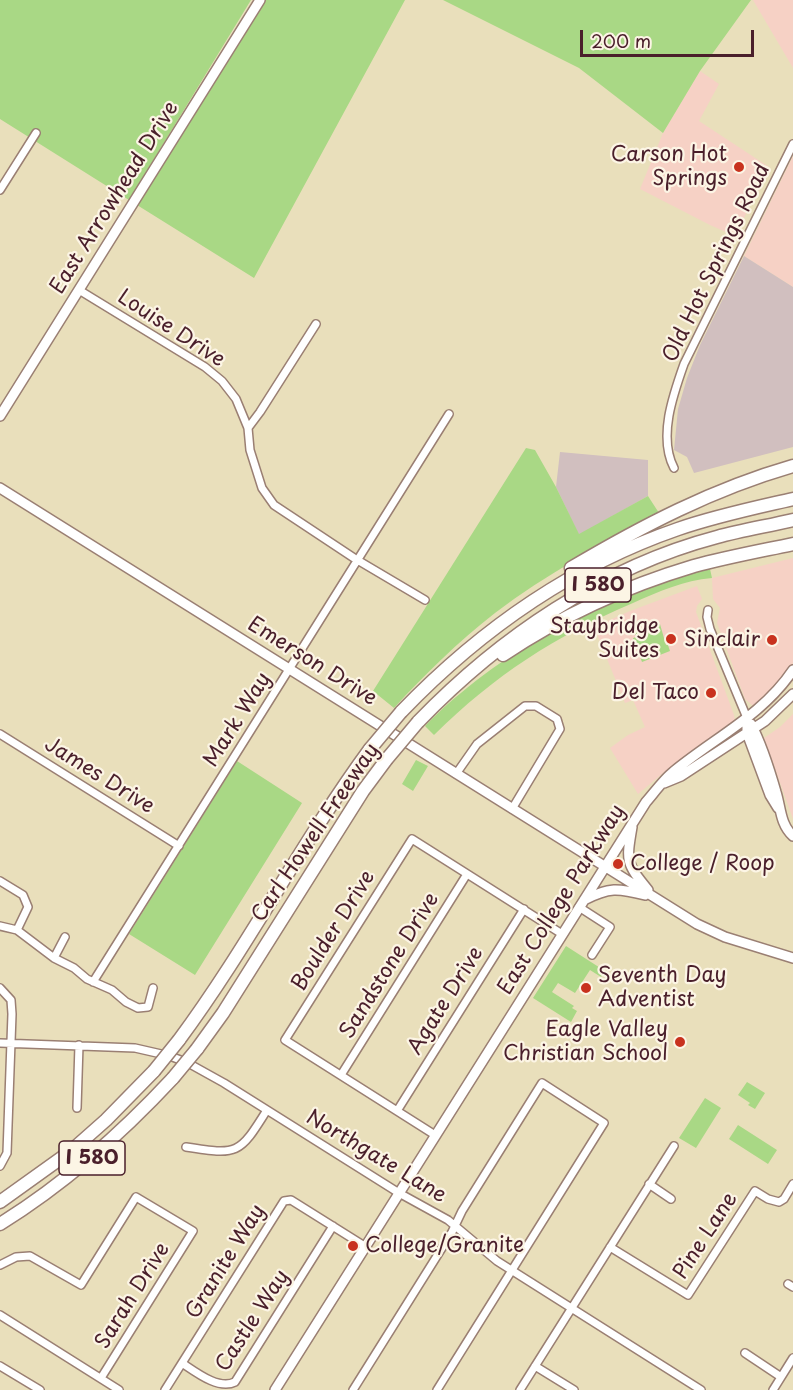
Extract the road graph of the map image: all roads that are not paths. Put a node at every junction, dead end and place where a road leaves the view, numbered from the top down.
1 (260, 0) edge
2 (36, 133) dead end
3 (793, 144) edge
4 (0, 190) edge
5 (79, 290) junction
6 (316, 324) dead end
7 (449, 414) dead end
8 (0, 416) edge
9 (248, 428) junction
10 (793, 466) edge
11 (674, 468) dead end
12 (0, 488) edge
13 (793, 499) edge
14 (793, 520) edge
15 (793, 544) edge
16 (358, 561) junction
17 (425, 600) dead end
18 (708, 610) dead end
19 (448, 665) junction
20 (289, 669) junction
21 (793, 670) edge
22 (793, 694) edge
23 (432, 708) junction
24 (747, 718) junction
25 (750, 731) junction
26 (0, 734) edge
27 (456, 774) junction
28 (664, 783) junction
29 (512, 809) junction
30 (633, 821) junction
31 (793, 836) edge
32 (179, 846) junction
33 (605, 866) junction
34 (467, 874) junction
35 (0, 880) edge
36 (653, 897) junction
37 (581, 904) junction
38 (524, 909) junction
39 (0, 926) edge
40 (16, 930) junction
41 (562, 934) junction
42 (65, 937) dead end
43 (592, 955) dead end
44 (54, 958) junction
45 (793, 958) edge
46 (93, 982) junction
47 (0, 988) edge
48 (153, 988) dead end
49 (0, 1043) edge
50 (12, 1043) junction
51 (79, 1045) junction
52 (341, 1075) junction
53 (77, 1108) dead end
54 (267, 1110) junction
55 (397, 1111) junction
56 (435, 1136) junction
57 (674, 1146) dead end
58 (186, 1147) dead end
59 (0, 1166) edge
60 (649, 1184) junction
61 (793, 1184) edge
62 (399, 1193) junction
63 (671, 1199) dead end
64 (0, 1202) edge
65 (0, 1224) edge
66 (333, 1226) junction
67 (454, 1226) junction
68 (366, 1246) junction
69 (610, 1246) junction
70 (0, 1265) edge
71 (513, 1270) junction
72 (572, 1308) junction
73 (0, 1315) edge
74 (745, 1353) dead end
75 (793, 1358) edge
76 (182, 1363) junction
77 (535, 1365) junction
78 (0, 1366) edge
79 (781, 1377) junction
80 (101, 1378) junction
81 (40, 1390) edge
82 (119, 1390) edge
83 (165, 1390) edge
84 (275, 1390) edge
85 (353, 1390) edge
86 (437, 1390) edge
87 (520, 1390) edge
88 (574, 1390) edge
89 (701, 1390) edge
90 (773, 1390) edge

1 - 5 main road, East Arrowhead Drive
2 - 4 street
3 - 11 street, Old Hot Springs Road
5 - 8 main road, East Arrowhead Drive
5 - 9 street, Louise Drive
6 - 9 street
7 - 16 street, Mark Way
9 - 16 street, Louise Drive
10 - 19 highway
12 - 20 main road, Emerson Drive
13 - 19 highway, Carl Howell Freeway / I 580
14 - 23 highway, Carl Howell Freeway / I 580
15 - 23 highway
16 - 17 street, Louise Drive
16 - 20 street, Mark Way
18 - 24 street
19 - 64 highway, Carl Howell Freeway / I 580, bridge
20 - 27 main road, Emerson Drive
20 - 32 street, Mark Way
21 - 24 main road, East College Parkway
22 - 25 main road, East College Parkway
23 - 65 highway, Carl Howell Freeway / I 580, bridge
24 - 25 main road
24 - 28 main road, East College Parkway
25 - 28 main road, East College Parkway
25 - 31 main road
26 - 32 street, James Drive
27 - 29 main road, Emerson Drive
27 - 29 street
28 - 30 main road, East College Parkway
29 - 33 main road, Emerson Drive
30 - 33 main road, East College Parkway
30 - 36 main road
32 - 46 street, Mark Way
33 - 36 main road, Emerson Drive
33 - 37 main road, East College Parkway
34 - 38 street
34 - 52 street, Sandstone Drive
34 - 52 street, Boulder Drive
35 - 40 street
36 - 37 main road
36 - 45 main road
37 - 41 main road, East College Parkway
37 - 43 street
38 - 41 street
38 - 55 street, Agate Drive
39 - 40 street
40 - 44 street
41 - 56 main road, East College Parkway
42 - 44 street
44 - 46 street
46 - 48 street
47 - 50 street
49 - 50 street, Northgate Lane
50 - 51 street, Northgate Lane
50 - 59 street
51 - 53 street
51 - 54 street, Northgate Lane
52 - 55 street
54 - 58 street
54 - 62 street, Northgate Lane
55 - 56 street
56 - 62 main road, East College Parkway
57 - 60 street
60 - 63 street
60 - 69 street
61 - 69 street, Pine Lane
62 - 67 street, Northgate Lane
62 - 68 main road, East College Parkway
66 - 68 street, Granite Way
66 - 76 street, Castle Way
66 - 76 street, Granite Way
67 - 71 street, Northgate Lane
67 - 71 street
67 - 85 street
68 - 84 main road, East College Parkway
69 - 72 street
70 - 80 street, Sarah Drive
71 - 72 street, Northgate Lane
71 - 86 street
72 - 77 street
72 - 89 street, Northgate Lane
73 - 80 street
74 - 79 street
75 - 79 street
76 - 83 street, Granite Way
77 - 87 street
77 - 88 street
78 - 81 street
79 - 90 street
80 - 82 street

